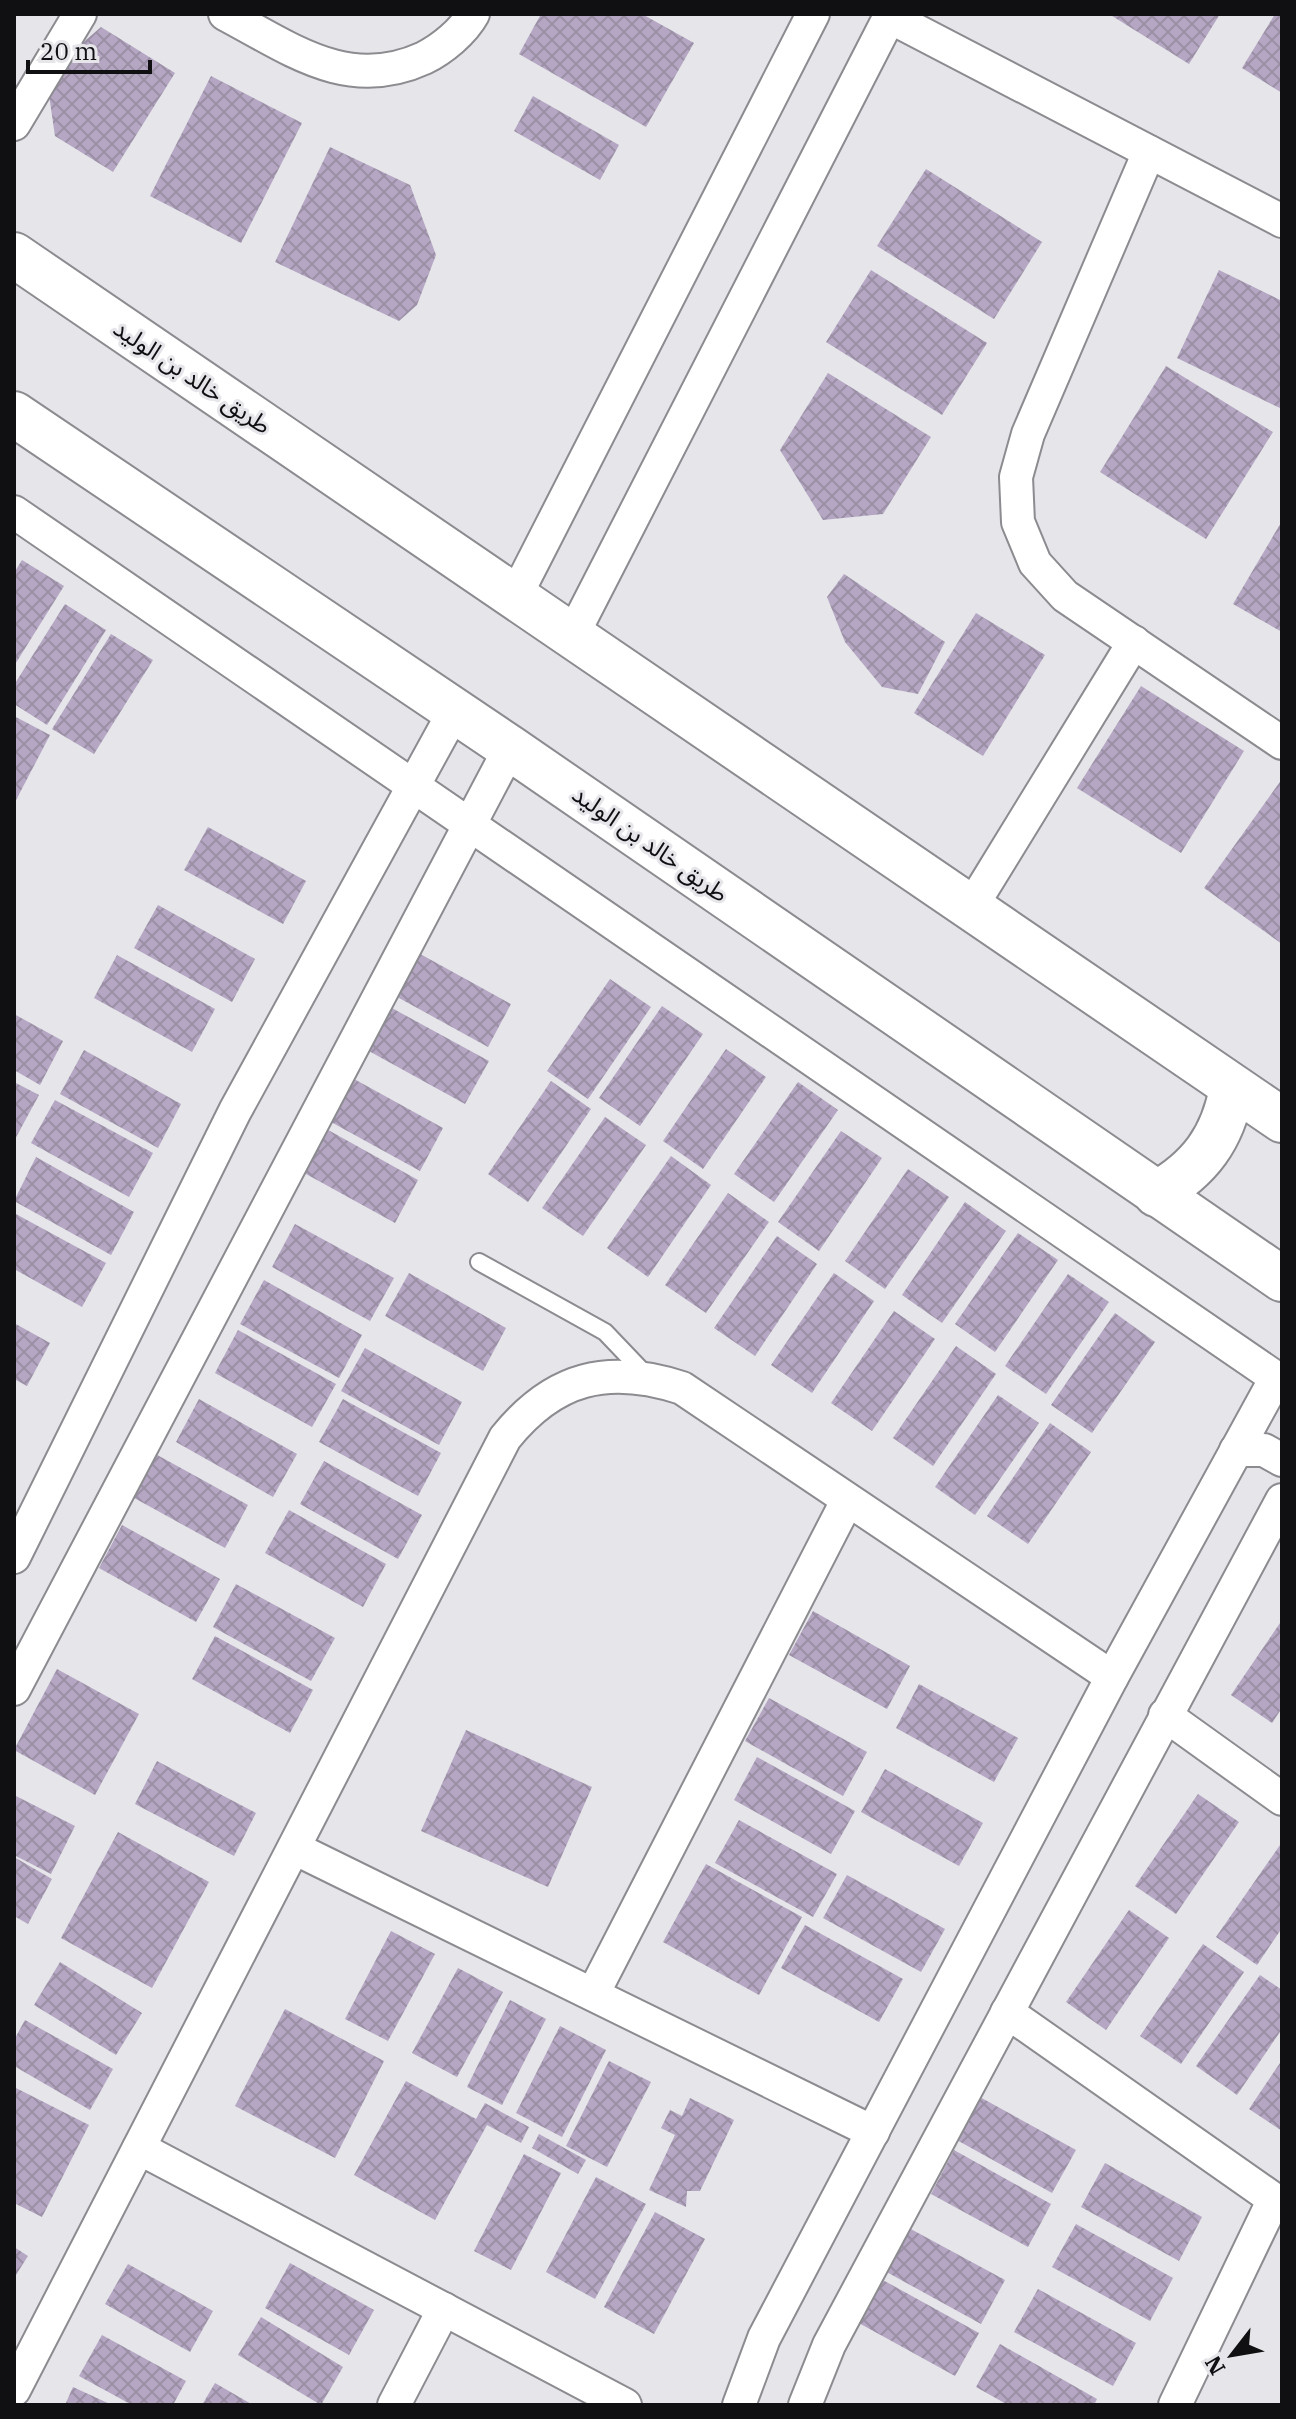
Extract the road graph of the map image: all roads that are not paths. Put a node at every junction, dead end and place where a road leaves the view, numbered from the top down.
1 (80, 14) edge
2 (225, 14) edge
3 (473, 14) edge
4 (813, 14) edge
5 (890, 16) edge
6 (14, 124) edge
7 (1149, 152) junction
8 (1282, 221) edge
9 (21, 271) edge
10 (14, 414) edge
11 (14, 512) edge
12 (515, 597) junction
13 (572, 636) junction
14 (1134, 642) junction
15 (455, 710) junction
16 (1282, 743) edge
17 (510, 748) junction
18 (415, 786) junction
19 (469, 823) junction
20 (970, 909) junction
21 (1232, 1088) junction
22 (1282, 1120) edge
23 (1156, 1194) junction
24 (479, 1262) dead end
25 (1282, 1279) edge
26 (648, 1377) junction
27 (1279, 1380) edge
28 (1236, 1450) junction
29 (1282, 1460) edge
30 (1282, 1500) edge
31 (847, 1501) junction
32 (14, 1557) edge
33 (1112, 1677) junction
34 (14, 1689) edge
35 (1165, 1715) junction
36 (1282, 1799) edge
37 (294, 1848) junction
38 (593, 1994) junction
39 (1007, 2012) junction
40 (873, 2132) junction
41 (139, 2148) junction
42 (1278, 2202) edge
43 (444, 2309) junction
44 (14, 2390) edge
45 (394, 2405) edge
46 (625, 2405) edge
47 (739, 2405) edge
48 (805, 2405) edge
49 (1175, 2405) edge

1 - 6 street
2 - 3 street
4 - 12 street
5 - 7 street
5 - 13 street
7 - 8 street
7 - 14 street
9 - 12 street, طريق خالد بن الوليد
10 - 15 street, طريق خالد بن الوليد
11 - 18 street
12 - 13 street, طريق خالد بن الوليد
13 - 20 street, طريق خالد بن الوليد
14 - 16 street
14 - 20 street
15 - 17 street, طريق خالد بن الوليد
15 - 18 street
17 - 19 street
17 - 23 street, طريق خالد بن الوليد
18 - 19 street
18 - 32 street
19 - 27 street
19 - 34 street
20 - 21 street, طريق خالد بن الوليد
21 - 22 street, طريق خالد بن الوليد
21 - 23 street
23 - 25 street, طريق خالد بن الوليد
24 - 26 lane
26 - 31 street
26 - 37 street
27 - 28 street
28 - 29 street
28 - 33 street
30 - 35 street
31 - 33 street
31 - 38 street
33 - 40 street
35 - 36 street
35 - 39 street
37 - 38 street
37 - 41 street
38 - 40 street
39 - 42 street
39 - 48 street
40 - 47 street
41 - 43 street
41 - 44 street
42 - 49 street
43 - 45 street
43 - 46 street

